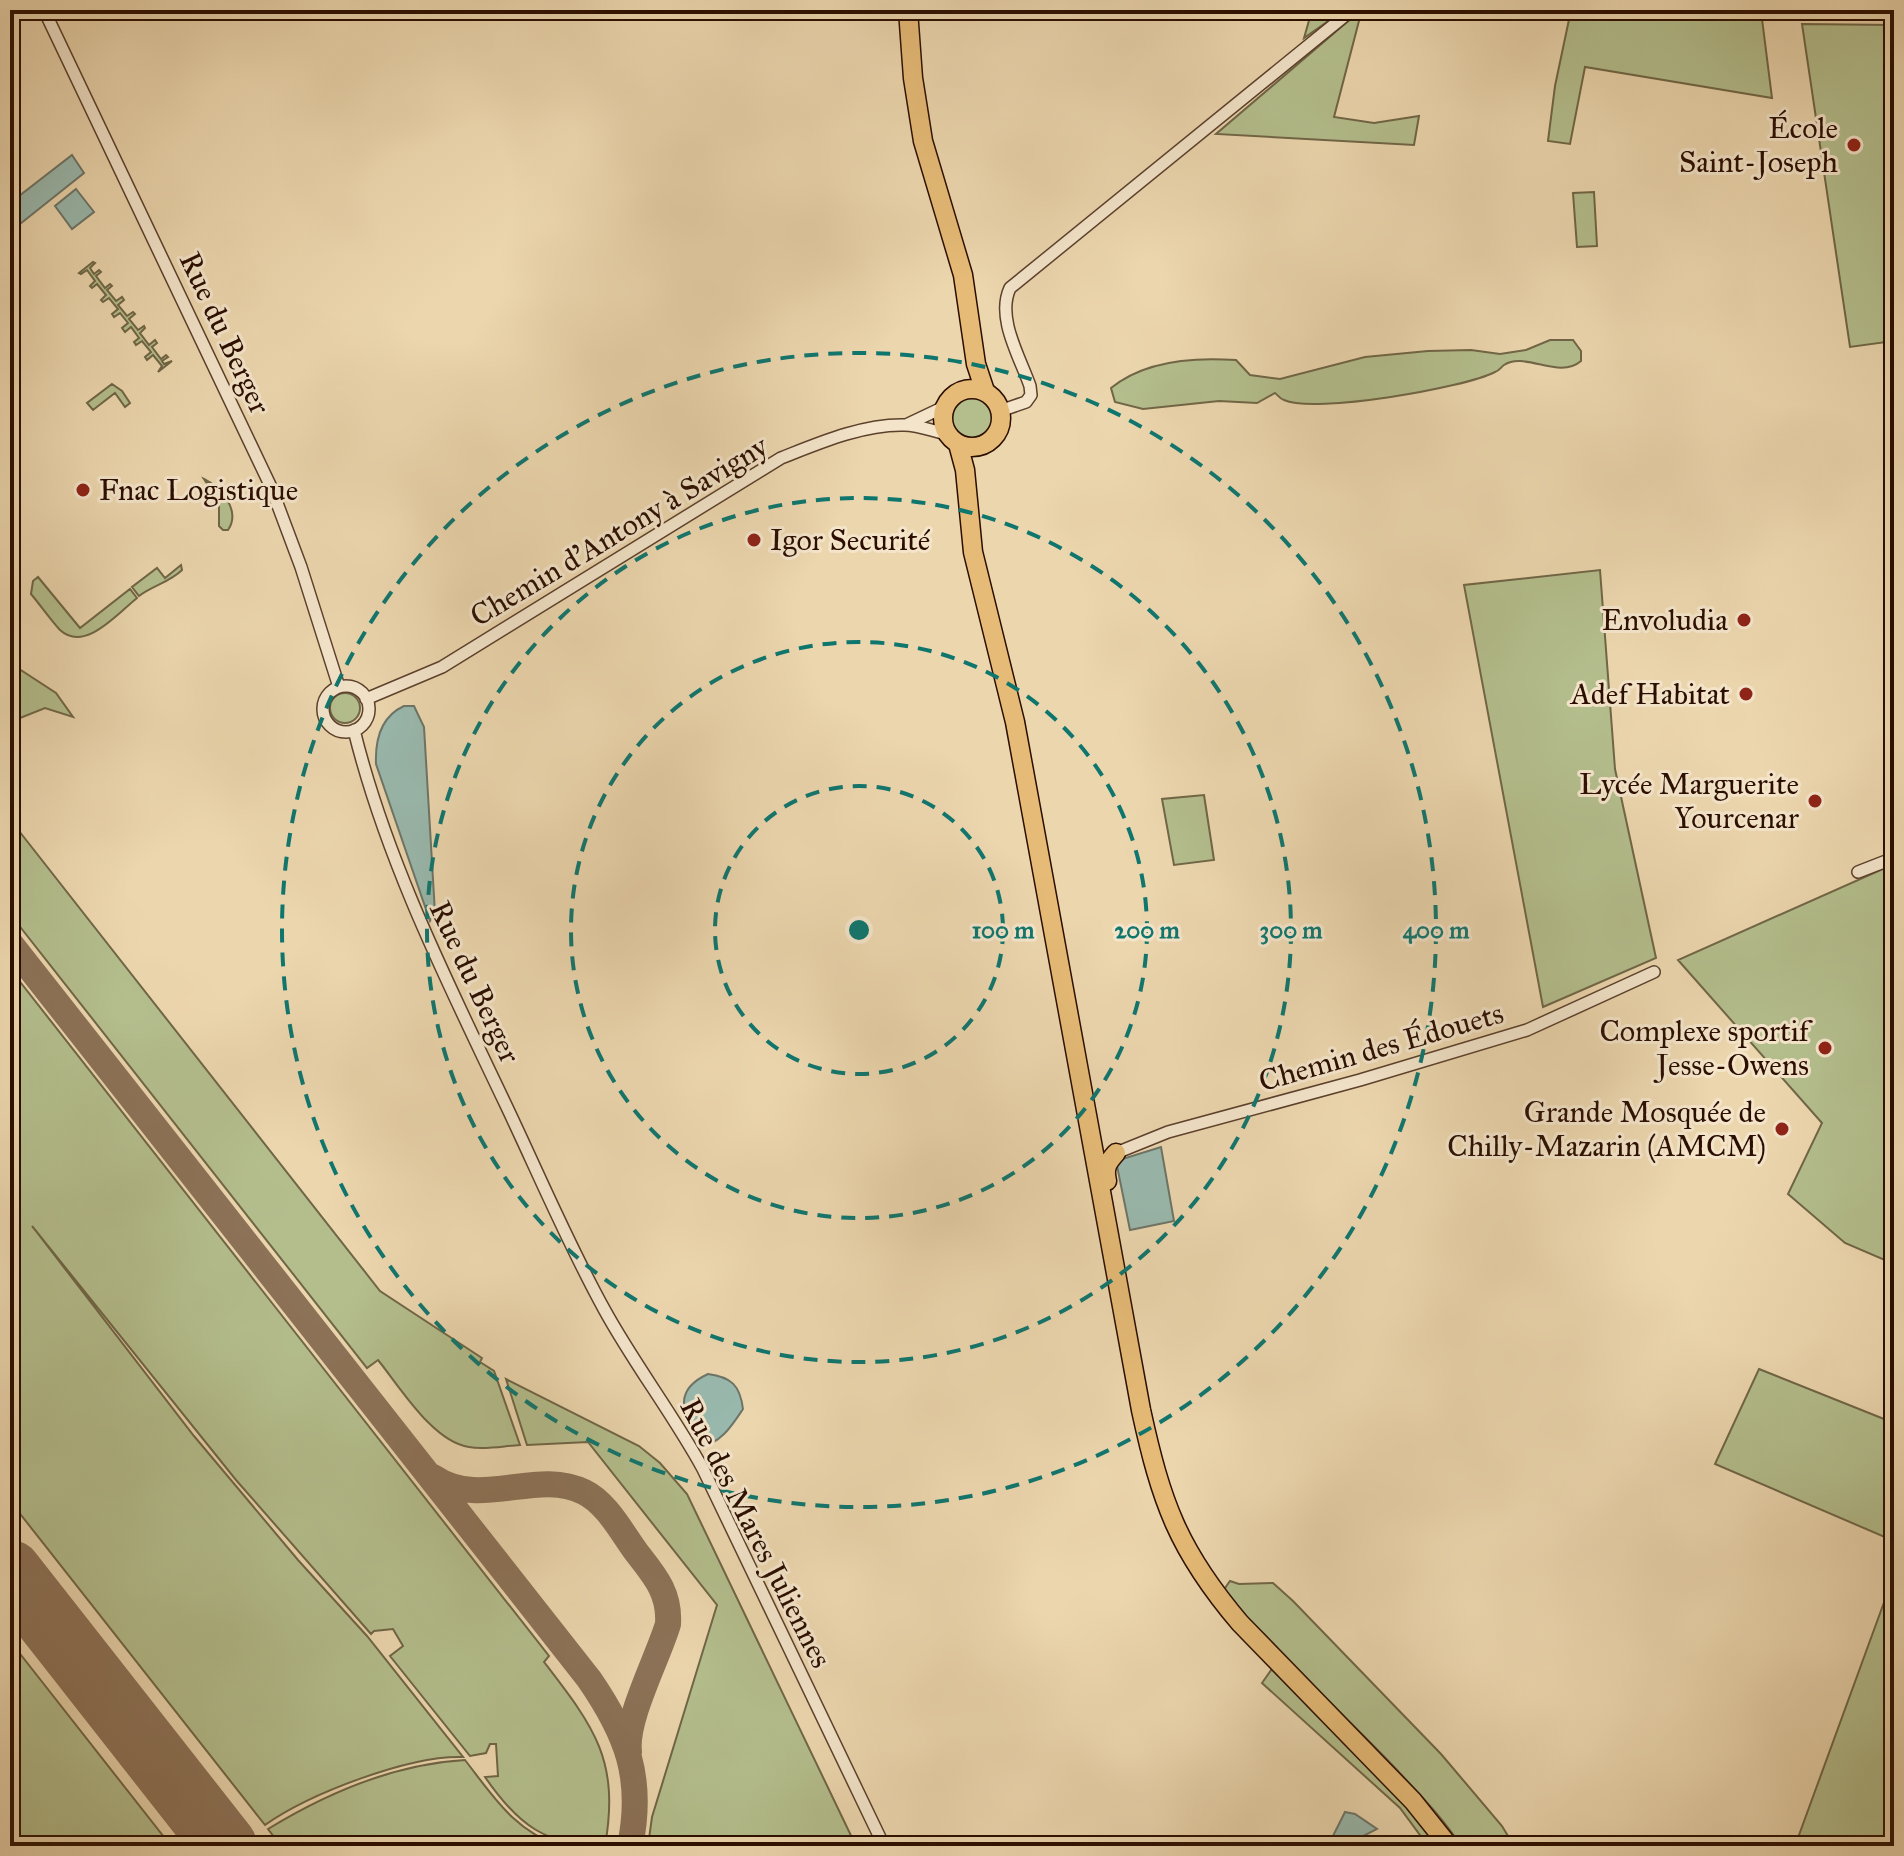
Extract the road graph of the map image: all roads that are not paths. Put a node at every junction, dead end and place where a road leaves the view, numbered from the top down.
1 (44, 10) edge
2 (908, 10) edge
3 (1352, 10) edge
4 (967, 308) junction
5 (985, 391) junction
6 (950, 400) junction
7 (1000, 411) junction
8 (905, 425) junction
9 (952, 439) junction
10 (985, 444) junction
11 (969, 519) junction
12 (339, 687) junction
13 (366, 699) junction
14 (354, 730) junction
15 (1894, 858) edge
16 (1858, 872) dead end
17 (1654, 972) dead end
18 (1083, 1094) junction
19 (1116, 1153) junction
20 (1108, 1227) junction
21 (574, 1247) joint
22 (884, 1846) edge
23 (1449, 1846) edge

1 - 12 street, Rue du Berger
2 - 4 main road
3 - 7 street
4 - 5 main road
4 - 6 main road
5 - 6 main road
5 - 7 main road
6 - 8 street
6 - 9 main road
7 - 10 main road
8 - 9 street
8 - 13 street, Chemin d'Antony à Savigny
9 - 10 main road
9 - 11 main road
10 - 11 main road
11 - 18 main road
12 - 13 street
12 - 14 street
13 - 14 street
14 - 21 street, Rue du Berger
15 - 16 street
17 - 19 street, Chemin des Édouets
18 - 19 main road
18 - 20 main road
19 - 20 main road
20 - 23 main road
21 - 22 street, Rue des Mares Juliennes

